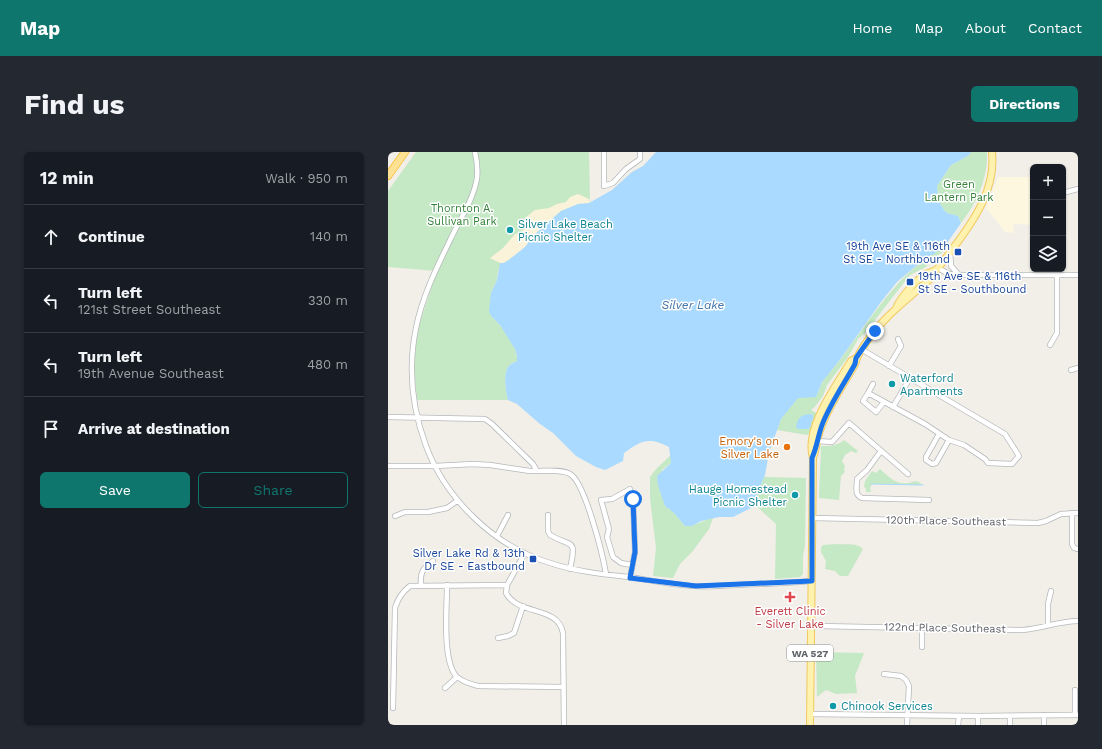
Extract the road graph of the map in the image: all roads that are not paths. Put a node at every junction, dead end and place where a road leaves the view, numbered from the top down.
1 (401, 152) edge
2 (405, 152) edge
3 (475, 152) edge
4 (604, 152) edge
5 (640, 152) edge
6 (992, 152) edge
7 (388, 172) edge
8 (388, 176) edge
9 (1078, 189) edge
10 (1066, 192) edge
11 (950, 252) junction
12 (935, 270) junction
13 (959, 275) junction
14 (1051, 275) joint
15 (1057, 275) junction
16 (1078, 275) edge
17 (898, 338) dead end
18 (1050, 344) dead end
19 (861, 350) junction
20 (856, 358) junction
21 (889, 366) junction
22 (1078, 368) edge
23 (1071, 370) dead end
24 (910, 378) junction
25 (873, 384) dead end
26 (868, 393) junction
27 (884, 402) junction
28 (893, 407) junction
29 (388, 417) edge
30 (418, 418) junction
31 (939, 434) junction
32 (949, 440) junction
33 (817, 441) junction
34 (881, 451) junction
35 (812, 458) junction
36 (388, 466) edge
37 (435, 466) junction
38 (536, 471) junction
39 (908, 474) dead end
40 (929, 500) dead end
41 (458, 501) junction
42 (1078, 513) edge
43 (508, 514) dead end
44 (1072, 514) junction
45 (395, 516) dead end
46 (548, 516) dead end
47 (813, 518) junction
48 (496, 536) junction
49 (1076, 548) edge
50 (525, 553) junction
51 (433, 561) dead end
52 (632, 565) junction
53 (570, 569) junction
54 (606, 574) junction
55 (630, 578) junction
56 (812, 581) junction
57 (507, 584) junction
58 (421, 585) junction
59 (447, 585) junction
60 (1051, 591) dead end
61 (522, 606) junction
62 (1078, 621) edge
63 (810, 624) junction
64 (1048, 625) junction
65 (922, 628) junction
66 (498, 638) dead end
67 (922, 647) dead end
68 (884, 674) dead end
69 (457, 677) junction
70 (564, 687) junction
71 (445, 688) dead end
72 (1075, 690) dead end
73 (393, 708) dead end
74 (810, 714) junction
75 (908, 715) junction
76 (1044, 715) junction
77 (1076, 715) edge
78 (959, 716) junction
79 (978, 716) junction
80 (1010, 716) junction
81 (564, 725) edge
82 (810, 725) edge
83 (907, 725) edge
84 (958, 725) edge
85 (978, 725) edge
86 (1010, 725) edge
87 (1044, 725) edge

1 - 7 highway
2 - 8 highway
3 - 30 street
4 - 5 street
6 - 11 main road, WA 527
9 - 10 street
11 - 12 main road, WA 527
11 - 13 street
12 - 13 street
12 - 19 main road, WA 527
13 - 14 street
14 - 15 street
15 - 16 street
15 - 18 street
17 - 21 street
19 - 20 main road, WA 527
19 - 21 street
20 - 33 main road, WA 527
20 - 35 main road, WA 527
21 - 24 street
22 - 23 street
24 - 28 street
24 - 32 street
25 - 26 street
26 - 27 street
26 - 27 street
27 - 28 street
28 - 31 street
29 - 30 street
30 - 37 street
30 - 38 street
31 - 32 street
31 - 32 street
33 - 34 street
33 - 35 main road, WA 527
34 - 39 street
34 - 40 street
35 - 47 main road, WA 527
36 - 37 street
37 - 38 street
37 - 41 street
38 - 54 street
41 - 45 street
41 - 48 street
42 - 44 street, 120th Place Southeast
43 - 48 street
44 - 47 street, 120th Place Southeast
44 - 49 street
46 - 53 street
47 - 56 main road, WA 527
48 - 50 street
50 - 53 street
50 - 57 street
51 - 58 street
52 - 52 street
52 - 55 street
53 - 54 street
54 - 55 street
55 - 56 street
56 - 63 main road, WA 527
57 - 59 street
57 - 61 street
58 - 59 street
58 - 73 street
59 - 69 street
60 - 64 street
61 - 66 street
61 - 70 street
62 - 64 street, 122nd Place Southeast
63 - 65 street, 122nd Place Southeast
63 - 74 main road, WA 527
64 - 65 street, 122nd Place Southeast
65 - 67 street
68 - 75 street
69 - 70 street
69 - 71 street
70 - 81 street
72 - 77 street
74 - 75 street
74 - 82 main road, WA 527
75 - 78 street
75 - 83 street
76 - 77 street
76 - 80 street
76 - 87 street
78 - 79 street
78 - 84 street
79 - 80 street
79 - 85 street
80 - 86 street

